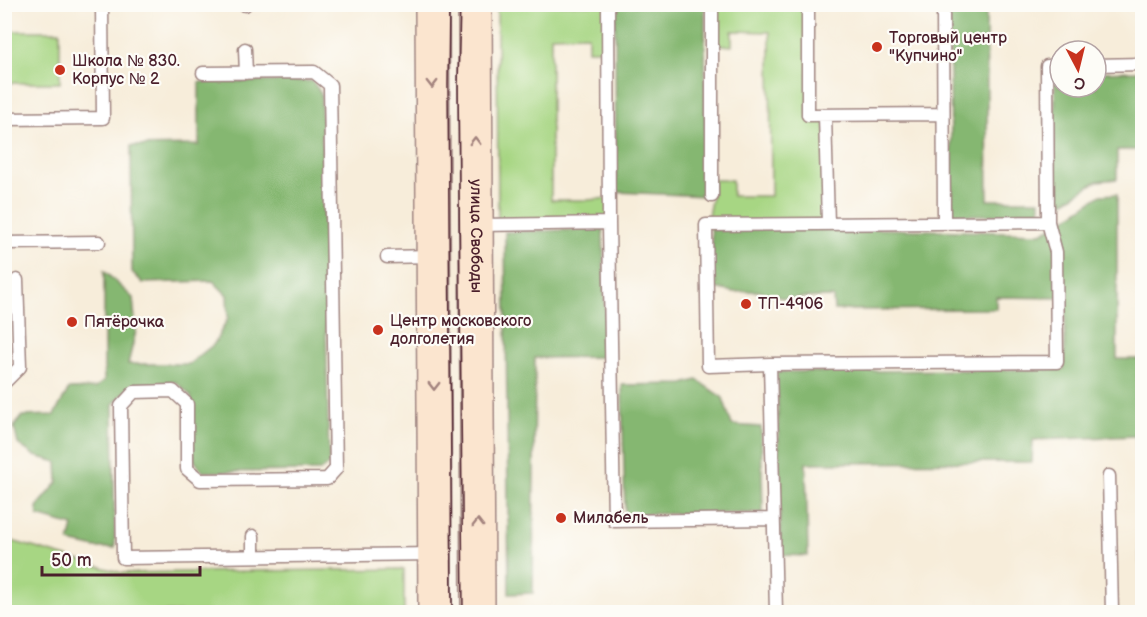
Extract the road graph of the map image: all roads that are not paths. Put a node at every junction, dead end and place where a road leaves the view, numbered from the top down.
1 (102, 4) edge
2 (432, 4) edge
3 (475, 4) edge
4 (608, 4) edge
5 (712, 4) edge
6 (808, 4) edge
7 (943, 4) edge
8 (245, 49) dead end
9 (1143, 64) edge
10 (1108, 65) edge
11 (1048, 66) edge
12 (203, 73) dead end
13 (246, 73) junction
14 (944, 114) junction
15 (825, 115) junction
16 (4, 119) edge
17 (712, 196) dead end
18 (1048, 222) junction
19 (609, 223) junction
20 (944, 223) junction
21 (828, 224) junction
22 (476, 225) junction
23 (99, 242) dead end
24 (4, 243) edge
25 (434, 256) junction
26 (387, 257) dead end
27 (17, 280) dead end
28 (770, 364) junction
29 (4, 383) edge
30 (1109, 476) dead end
31 (772, 519) junction
32 (253, 536) dead end
33 (435, 554) junction
34 (253, 556) junction
35 (435, 612) edge
36 (478, 612) edge
37 (776, 612) edge
38 (1112, 612) edge

1 - 16 lane
2 -> 25 main road
22 -> 3 main road, улица Свободы
4 - 19 lane
5 - 17 lane
6 - 15 lane
7 - 14 lane
8 - 13 lane
9 - 10 lane
11 - 18 lane
12 - 13 lane
13 - 34 lane
14 - 15 lane
14 - 20 lane
15 - 21 lane
18 - 20 lane
18 - 28 lane
19 - 22 lane
19 - 31 lane
20 - 21 lane
21 - 28 lane
36 -> 22 main road, улица Свободы
23 - 24 lane
25 - 26 lane
25 -> 33 main road
27 - 29 lane
28 - 31 lane
30 - 38 lane
31 - 37 lane
32 - 34 lane
33 - 34 lane
33 - 35 main road

